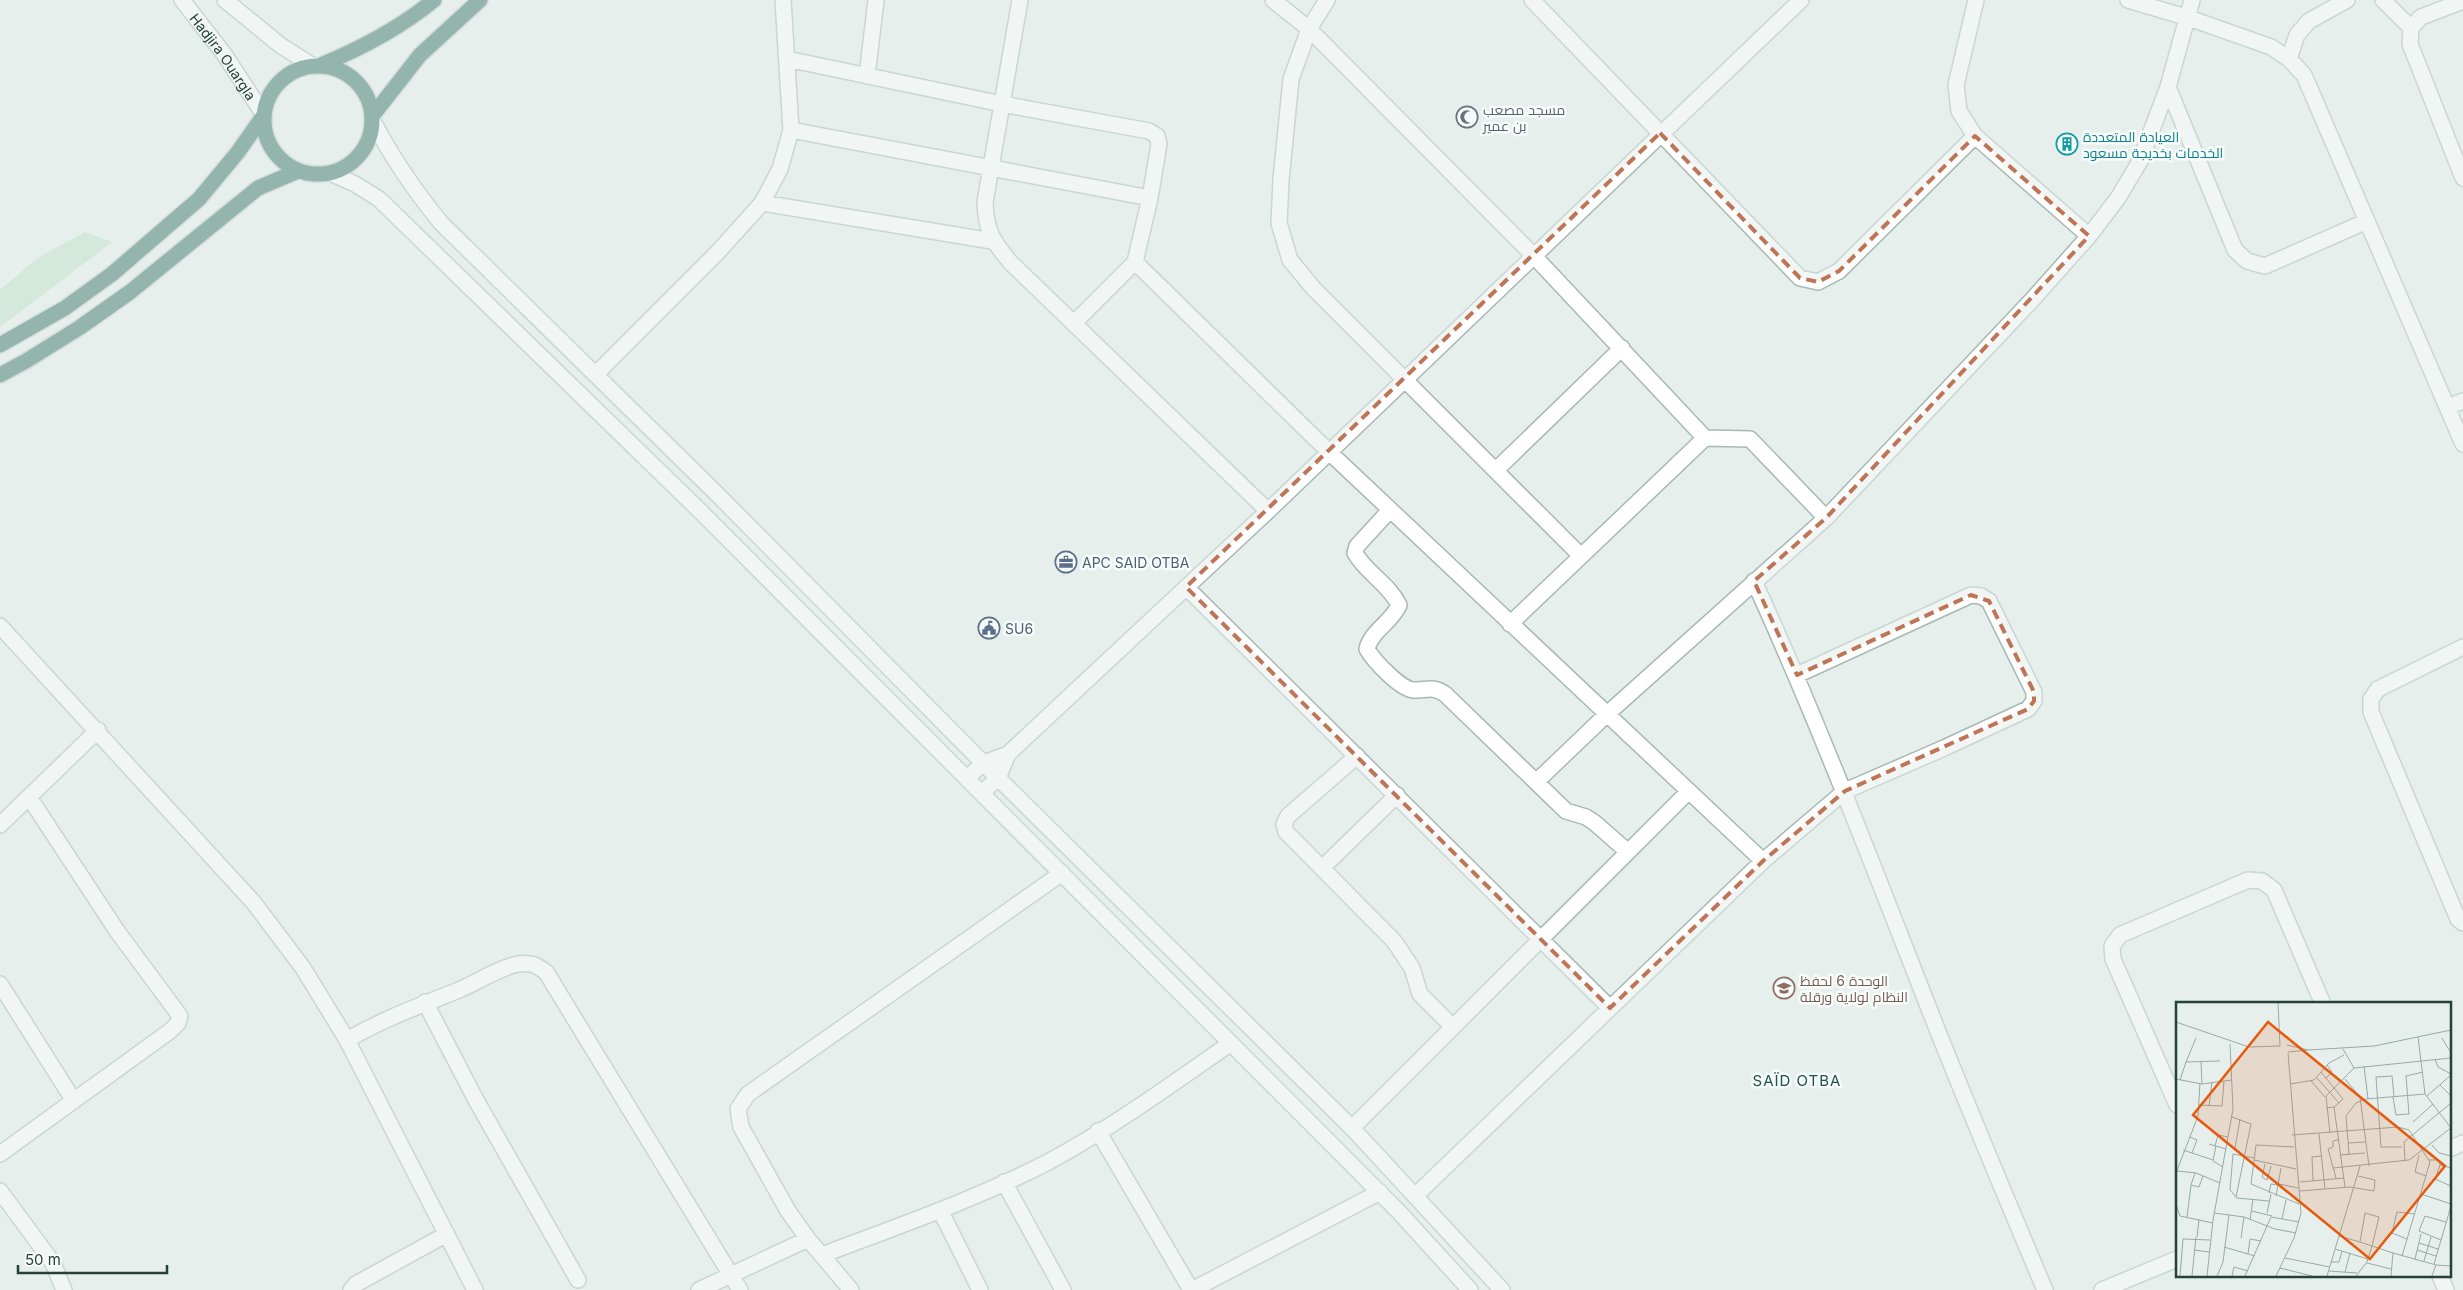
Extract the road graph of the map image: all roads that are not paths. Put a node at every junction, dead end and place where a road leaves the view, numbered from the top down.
1 (182, 0) edge
2 (225, 0) edge
3 (434, 0) edge
4 (480, 0) edge
5 (783, 0) edge
6 (876, 0) edge
7 (1020, 0) edge
8 (1273, 0) edge
9 (1327, 0) edge
10 (1532, 0) edge
11 (1801, 0) edge
12 (1976, 0) edge
13 (2128, 0) edge
14 (2192, 0) edge
15 (2347, 0) edge
16 (2384, 0) edge
17 (2463, 1) edge
18 (2189, 18) junction
19 (2410, 28) junction
20 (1309, 29) junction
21 (2289, 58) junction
22 (786, 59) junction
23 (316, 65) junction
24 (867, 76) junction
25 (2168, 87) junction
26 (1002, 104) junction
27 (264, 115) junction
28 (373, 118) junction
29 (791, 130) junction
30 (1660, 133) junction
31 (1975, 136) junction
32 (991, 166) junction
33 (298, 171) junction
34 (330, 173) junction
35 (2463, 178) edge
36 (1150, 198) junction
37 (762, 203) junction
38 (2367, 221) junction
39 (2089, 236) junction
40 (992, 241) junction
41 (1533, 255) junction
42 (1135, 262) junction
43 (1074, 324) junction
44 (0, 346) edge
45 (1622, 348) junction
46 (0, 374) edge
47 (596, 374) junction
48 (1404, 378) junction
49 (2463, 401) edge
50 (2448, 407) junction
51 (1705, 438) junction
52 (2463, 444) edge
53 (1328, 452) junction
54 (1496, 470) junction
55 (1390, 510) junction
56 (1268, 511) junction
57 (1826, 518) junction
58 (1581, 556) junction
59 (1754, 581) junction
60 (1186, 587) junction
61 (1510, 624) junction
62 (0, 626) edge
63 (2463, 647) edge
64 (1797, 675) junction
65 (1606, 715) junction
66 (98, 730) junction
67 (1008, 754) junction
68 (1357, 756) junction
69 (984, 763) junction
70 (967, 778) junction
71 (998, 778) junction
72 (1536, 782) junction
73 (1689, 791) junction
74 (1845, 791) junction
75 (982, 793) junction
76 (1397, 795) junction
77 (29, 797) junction
78 (0, 825) edge
79 (1628, 852) junction
80 (1763, 860) junction
81 (1322, 868) junction
82 (1062, 873) junction
83 (2463, 923) edge
84 (1541, 939) junction
85 (0, 984) edge
86 (426, 1002) junction
87 (2322, 1002) edge
88 (1610, 1008) junction
89 (1453, 1027) junction
90 (347, 1040) junction
91 (1231, 1043) junction
92 (74, 1101) junction
93 (2176, 1103) edge
94 (1352, 1128) junction
95 (1098, 1131) junction
96 (2463, 1143) edge
97 (2450, 1148) edge
98 (0, 1154) edge
99 (1004, 1182) junction
100 (0, 1191) edge
101 (1380, 1192) junction
102 (1415, 1196) junction
103 (940, 1210) junction
104 (447, 1234) junction
105 (808, 1239) junction
106 (822, 1255) junction
107 (2176, 1259) edge
108 (732, 1275) junction
109 (2441, 1278) edge
110 (578, 1280) dead end
111 (64, 1290) edge
112 (351, 1290) edge
113 (476, 1290) edge
114 (699, 1290) edge
115 (740, 1290) edge
116 (851, 1290) edge
117 (980, 1290) edge
118 (1063, 1290) edge
119 (1191, 1290) edge
120 (1470, 1290) edge
121 (1502, 1290) edge
122 (2044, 1290) edge
123 (2102, 1290) edge
124 (2446, 1290) edge

1 - 27 street, Hadjira Ouargla
2 - 23 street
3 - 23 highway
4 - 28 highway
5 - 22 street
6 - 24 street
7 - 26 street
8 - 20 street
9 - 20 street
10 - 30 street
11 - 30 street
12 - 31 street
13 - 18 street
14 - 18 street
15 - 21 street
16 - 19 street
17 - 19 street
18 - 21 street
18 - 25 street
19 - 35 street
20 - 41 street
20 - 48 street
21 - 38 street
22 - 24 street
22 - 29 street
23 - 27 highway
23 - 28 highway
24 - 26 street
25 - 38 street
25 - 39 street
26 - 32 street
26 - 36 street
27 - 33 highway
27 - 44 highway
28 - 34 highway
28 - 47 street
29 - 32 street
29 - 37 street
30 - 31 street
30 - 41 street
31 - 39 street
32 - 36 street
32 - 40 street
33 - 34 highway
33 - 46 highway
34 - 70 street
36 - 42 street
37 - 40 street
37 - 47 street
38 - 50 street
39 - 57 street
40 - 43 street
41 - 45 street
41 - 48 street
42 - 43 street
42 - 53 street
43 - 56 street
45 - 51 street
45 - 54 street
47 - 69 street
48 - 53 street
48 - 54 street
49 - 50 street
50 - 52 street
51 - 57 street
51 - 58 street
53 - 55 street
53 - 56 street
54 - 58 street
55 - 61 street
55 - 72 street
56 - 60 street
57 - 59 street
58 - 61 street
59 - 64 street
59 - 65 street
60 - 67 street
60 - 68 street
61 - 65 street
62 - 66 street
63 - 83 street
64 - 74 street
64 - 74 street
65 - 72 street
65 - 73 street
66 - 77 street
66 - 90 street
67 - 69 street
67 - 71 street
68 - 76 street
68 - 81 street
69 - 70 street
69 - 71 street
70 - 75 street
71 - 75 street
71 - 94 street
72 - 79 street
73 - 79 street
73 - 80 street
74 - 80 street
74 - 122 street
75 - 82 street
76 - 81 street
76 - 84 street
77 - 78 street
77 - 92 street
79 - 84 street
80 - 88 street
81 - 89 street
82 - 91 street
82 - 105 street
84 - 88 street
84 - 89 street
85 - 92 street
86 - 90 street
86 - 108 street
86 - 110 street
87 - 93 street
88 - 102 street
89 - 94 street
90 - 104 street
91 - 95 street
91 - 101 street
92 - 98 street
94 - 102 street
95 - 99 street
95 - 119 street
96 - 97 street
99 - 103 street
99 - 118 street
100 - 111 street
101 - 119 street
101 - 120 street
102 - 121 street
103 - 106 street
103 - 117 street
104 - 112 street
104 - 113 street
105 - 106 street
105 - 108 street
106 - 116 street
107 - 123 street
108 - 114 street
108 - 115 street
109 - 124 street

